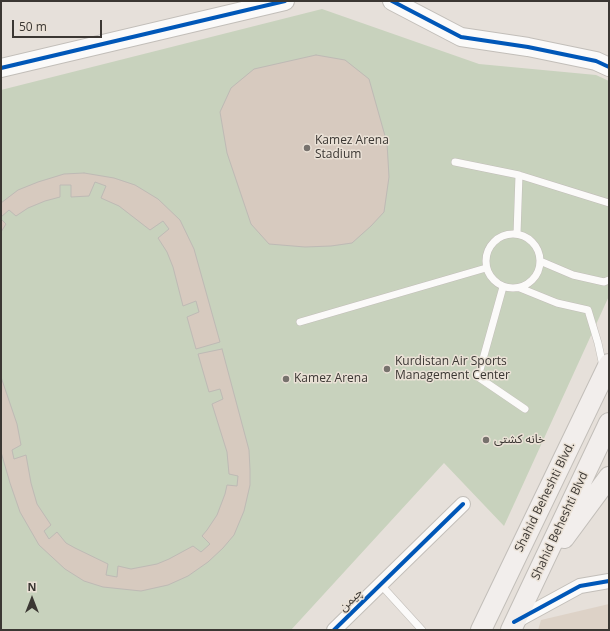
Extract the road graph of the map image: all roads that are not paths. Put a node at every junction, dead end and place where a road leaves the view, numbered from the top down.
1 (284, 1) edge
2 (392, 1) edge
3 (609, 67) edge
4 (1, 68) edge
5 (455, 162) dead end
6 (519, 175) junction
7 (609, 203) edge
8 (517, 234) junction
9 (540, 261) junction
10 (486, 268) junction
11 (609, 280) edge
12 (503, 287) junction
13 (520, 288) junction
14 (300, 322) dead end
15 (607, 368) edge
16 (525, 409) dead end
17 (609, 423) edge
18 (609, 477) edge
19 (463, 504) dead end
20 (540, 569) junction
21 (609, 581) edge
22 (381, 585) junction
23 (512, 626) edge
24 (334, 630) edge
25 (422, 630) edge
26 (481, 630) edge

1 - 4 street
2 - 3 street
5 - 6 lane
6 - 7 lane
6 - 8 lane
8 - 9 lane
8 - 10 lane
9 - 11 lane
9 - 13 lane
10 - 12 lane
10 - 14 lane
12 - 13 lane
12 - 16 lane
13 - 15 lane
15 - 26 main road, Shahid Beheshti Blvd.
17 - 20 main road, Shahid Beheshti Blvd
18 - 20 main road
19 - 22 street, چیمن
20 - 23 main road, Shahid Beheshti Blvd
21 - 23 street
22 - 24 street, چیمن
22 - 25 lane

